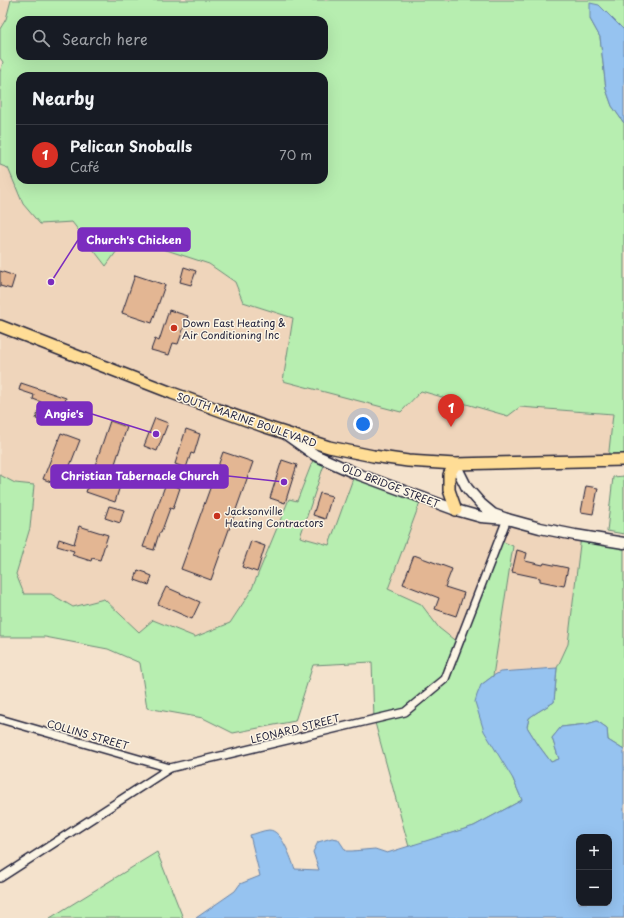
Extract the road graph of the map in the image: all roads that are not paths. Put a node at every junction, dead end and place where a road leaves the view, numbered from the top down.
1 (0, 326) edge
2 (282, 432) junction
3 (624, 460) edge
4 (455, 464) junction
5 (456, 510) junction
6 (507, 519) junction
7 (624, 543) edge
8 (0, 719) edge
9 (170, 768) junction
10 (0, 878) edge

1 - 2 main road, SOUTH MARINE BOULEVARD
2 - 4 main road, SOUTH MARINE BOULEVARD
2 - 5 main road, OLD BRIDGE STREET
3 - 4 main road, SOUTH MARINE BOULEVARD
4 - 5 main road
4 - 6 main road, OLD BRIDGE STREET
5 - 6 main road, OLD BRIDGE STREET
6 - 7 main road, OLD BRIDGE STREET
6 - 9 street, LEONARD STREET
8 - 9 street, COLLINS STREET
9 - 10 street, LEONARD STREET

